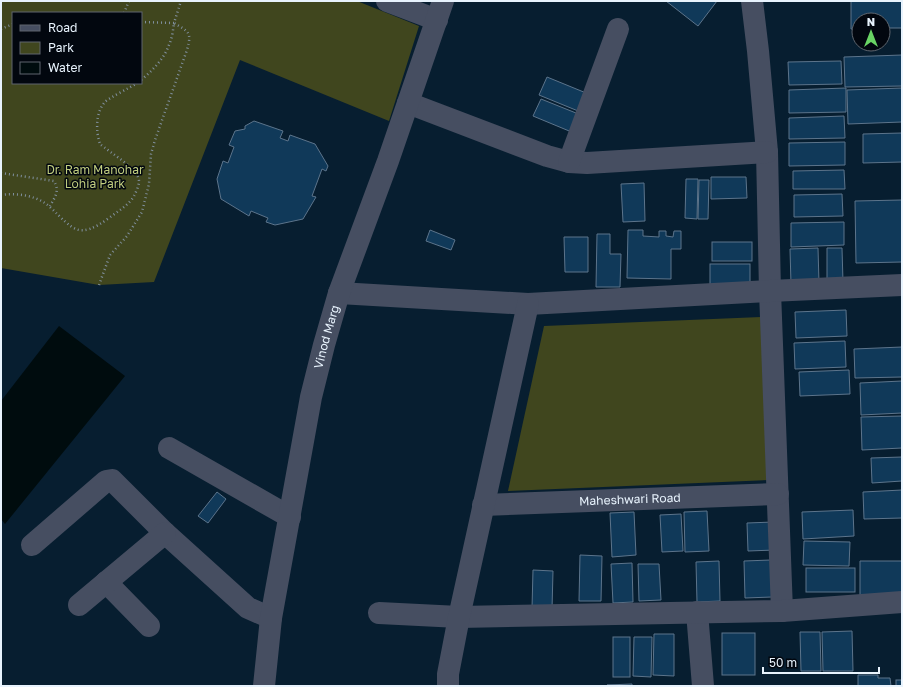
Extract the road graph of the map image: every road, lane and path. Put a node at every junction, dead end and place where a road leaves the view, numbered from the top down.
1 (129, 1) edge
2 (181, 1) edge
3 (387, 1) edge
4 (752, 1) edge
5 (440, 11) edge
6 (124, 12) edge
7 (142, 22) edge
8 (12, 24) edge
9 (174, 24) junction
10 (1, 29) edge
11 (618, 29) dead end
12 (142, 79) edge
13 (135, 84) edge
14 (408, 102) junction
15 (767, 152) junction
16 (569, 162) junction
17 (1, 173) edge
18 (1, 196) edge
19 (50, 206) junction
20 (99, 285) dead end
21 (902, 285) edge
22 (770, 291) junction
23 (339, 293) junction
24 (528, 304) junction
25 (169, 448) dead end
26 (778, 494) junction
27 (483, 505) junction
28 (290, 517) junction
29 (165, 533) junction
30 (32, 545) dead end
31 (106, 582) junction
32 (902, 602) edge
33 (79, 605) dead end
34 (782, 611) junction
35 (697, 612) junction
36 (379, 614) dead end
37 (459, 617) junction
38 (271, 618) junction
39 (149, 626) dead end
40 (264, 686) edge
41 (448, 686) edge
42 (703, 686) edge

1 - 6 path
2 - 9 path
3 - 5 street
4 - 15 street
5 - 14 street, Vinod Marg
7 - 9 path
8 - 10 path
9 - 12 path
9 - 20 path
11 - 16 street
13 - 19 path
14 - 16 street
14 - 23 street, Vinod Marg
15 - 16 street
15 - 22 street
17 - 19 path
18 - 19 path
21 - 22 street
22 - 24 street
22 - 26 street
23 - 24 street
23 - 28 street, Vinod Marg
24 - 27 street
25 - 28 street
26 - 27 street, Maheshwari Road
26 - 34 street
27 - 37 street
28 - 38 street, Vinod Marg
29 - 30 street
29 - 31 street
29 - 38 street
31 - 33 street
31 - 39 street
32 - 34 street
34 - 35 street
35 - 37 street
35 - 42 street
36 - 37 street
37 - 41 street
38 - 40 street, Vinod Marg

